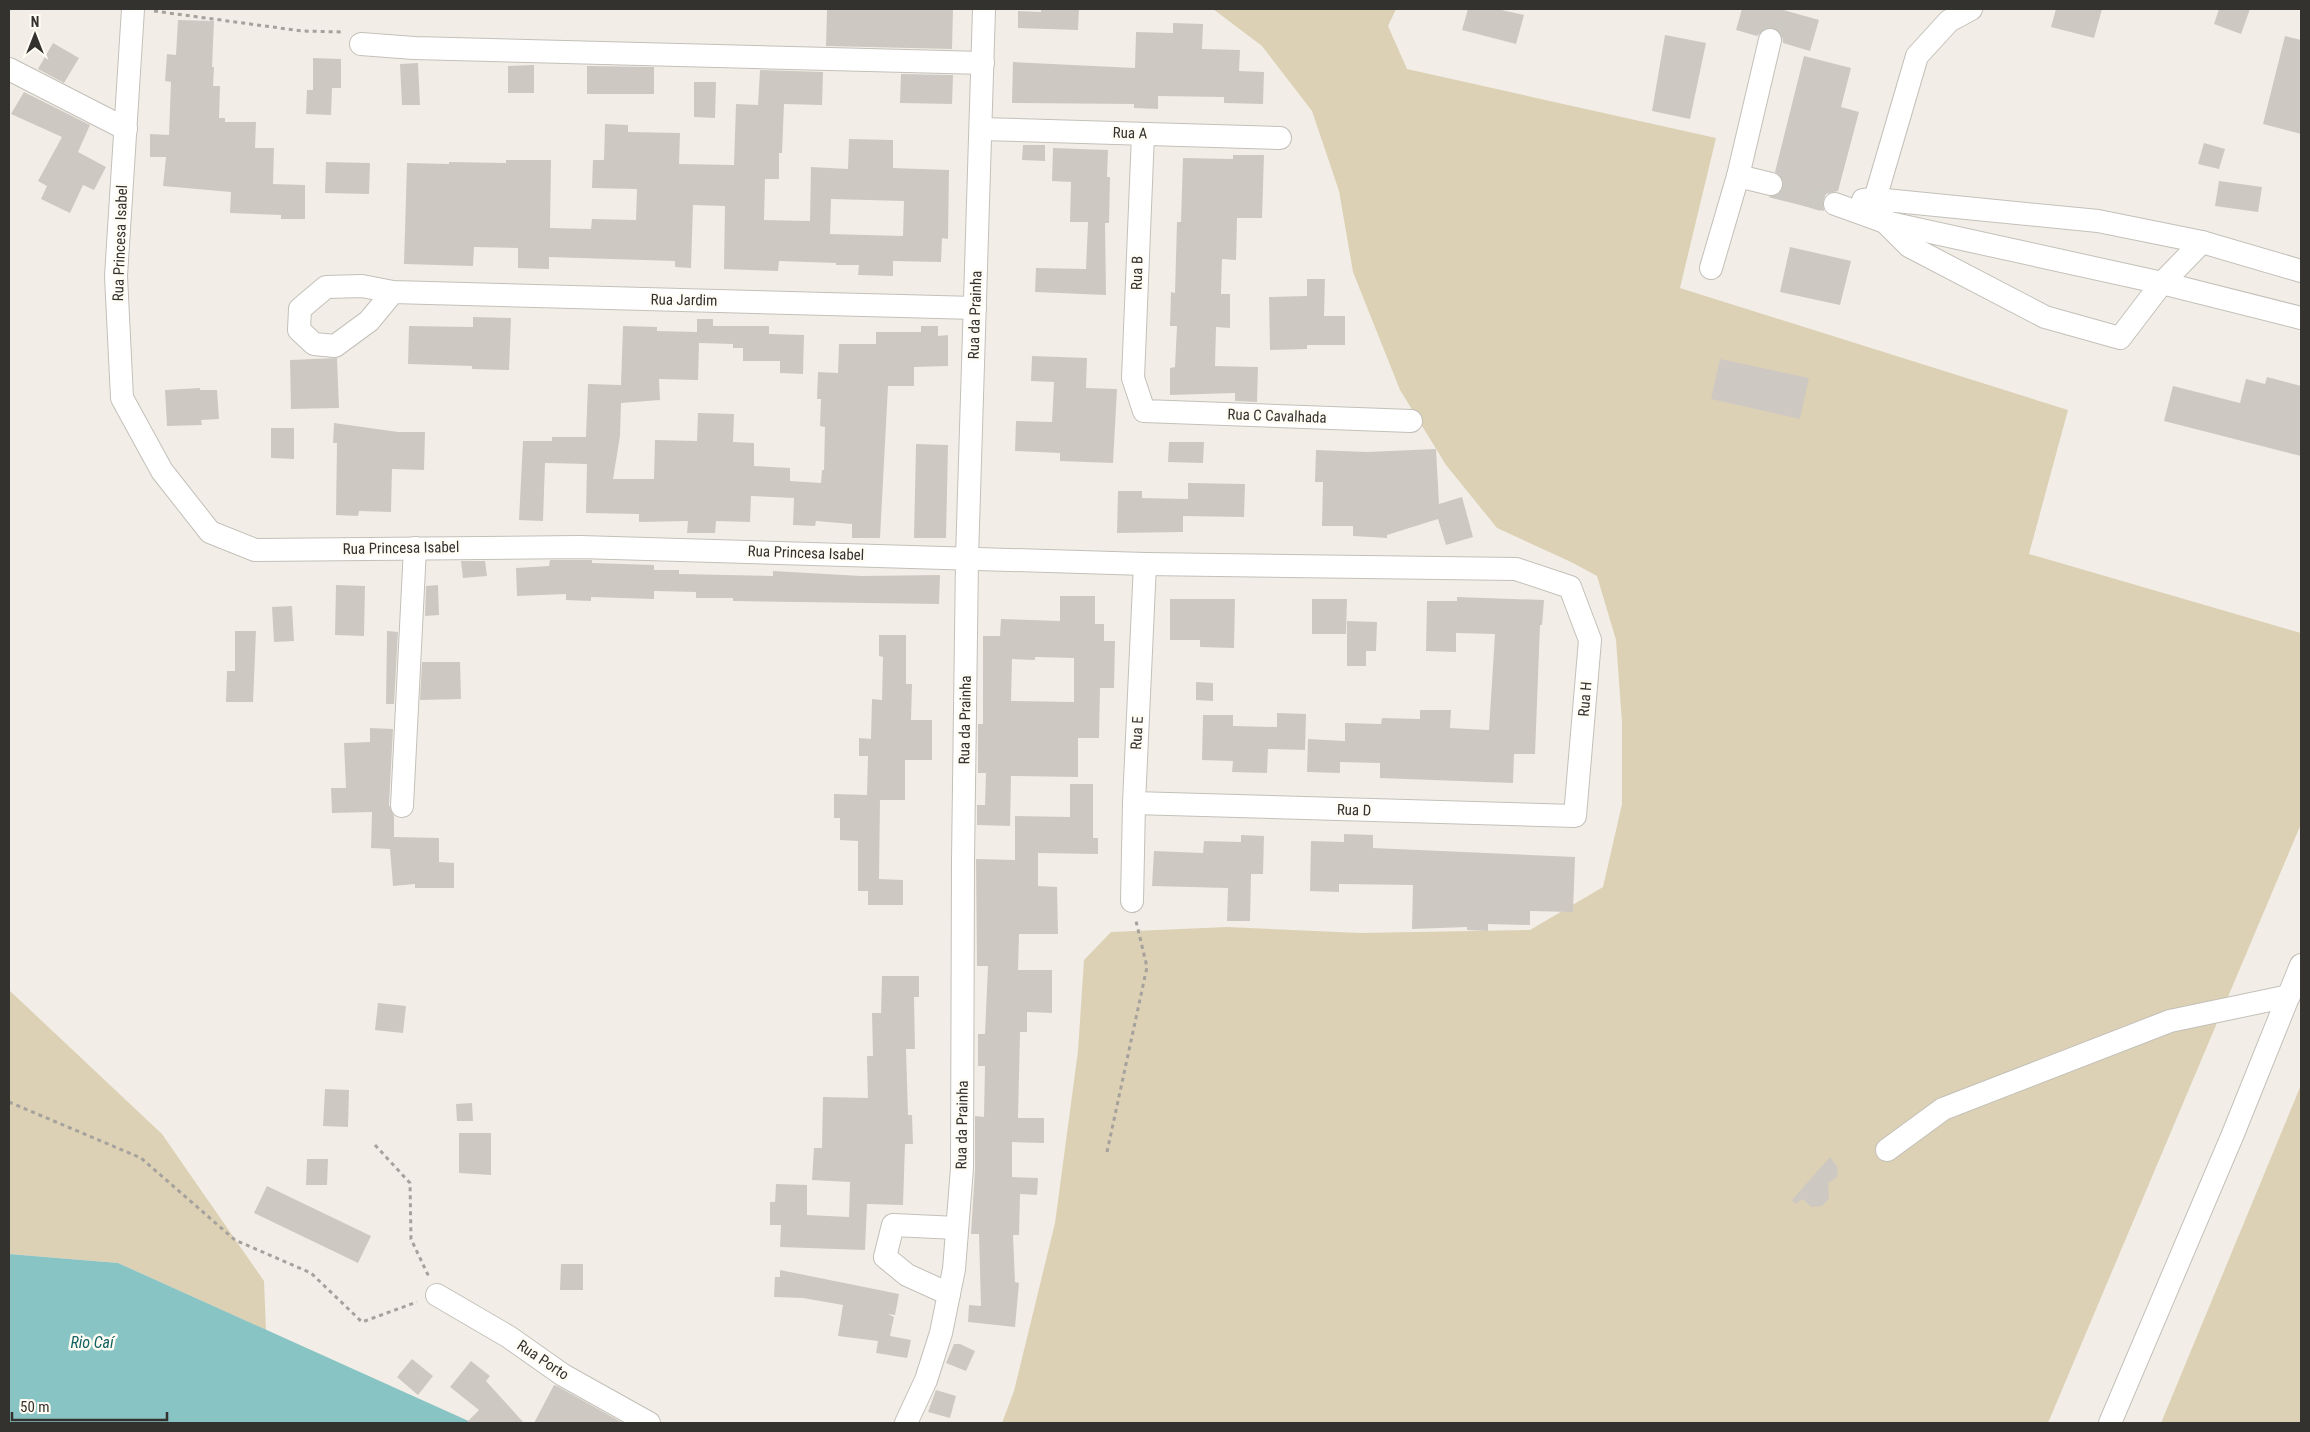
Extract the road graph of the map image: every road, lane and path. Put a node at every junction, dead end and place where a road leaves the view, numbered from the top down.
1 (139, 9) edge
2 (984, 9) edge
3 (1971, 9) edge
4 (1770, 40) tunnel mouth
5 (361, 44) joint
6 (983, 63) junction
7 (9, 69) edge
8 (126, 129) junction
9 (980, 129) junction
10 (1143, 134) junction
11 (1280, 138) dead end
12 (1738, 176) junction
13 (1772, 184) tunnel mouth
14 (1875, 199) junction
15 (1885, 222) junction
16 (2202, 242) junction
17 (1710, 268) dead end
18 (2301, 271) edge
19 (2162, 283) junction
20 (393, 292) dead end
21 (975, 308) junction
22 (2301, 318) edge
23 (1144, 411) joint
24 (1411, 421) dead end
25 (415, 548) junction
26 (967, 558) junction
27 (1145, 564) junction
28 (1134, 803) junction
29 (402, 806) dead end
30 (1575, 816) joint
31 (1132, 901) joint
32 (2301, 964) edge
33 (2289, 996) junction
34 (9, 1102) edge
35 (375, 1145) dead end
36 (1887, 1150) dead end
37 (1107, 1152) dead end
38 (957, 1228) junction
39 (949, 1294) junction
40 (437, 1295) junction
41 (649, 1423) edge
42 (906, 1423) edge
43 (2110, 1423) edge

1 - 5 path
1 - 8 street, Rua Princesa Isabel
2 - 6 street, Rua da Prainha
3 - 14 street
4 - 12 street
5 - 6 street
6 - 9 street, Rua da Prainha
7 - 8 street
8 - 25 street, Rua Princesa Isabel
9 - 10 street, Rua A
9 - 21 street, Rua da Prainha
10 - 11 street, Rua A
10 - 23 street, Rua B
12 - 13 street
12 - 17 street
14 - 15 street
14 - 15 street
14 - 16 street
15 - 19 street
15 - 19 street
16 - 18 street
16 - 19 street
19 - 22 street
20 - 21 street, Rua Jardim
21 - 26 street, Rua da Prainha
23 - 24 street, Rua C Cavalhada
25 - 26 street, Rua Princesa Isabel
25 - 29 street
26 - 27 street, Rua Princesa Isabel
26 - 38 street, Rua da Prainha
27 - 28 street, Rua E
27 - 30 street, Rua H
28 - 30 street, Rua D
28 - 31 street, Rua E
31 - 37 path
32 - 33 street
33 - 36 street
33 - 43 street
34 - 40 path
35 - 40 path
38 - 39 street, Rua da Prainha
38 - 39 street
39 - 42 street, Rua da Prainha
40 - 41 street, Rua Porto

